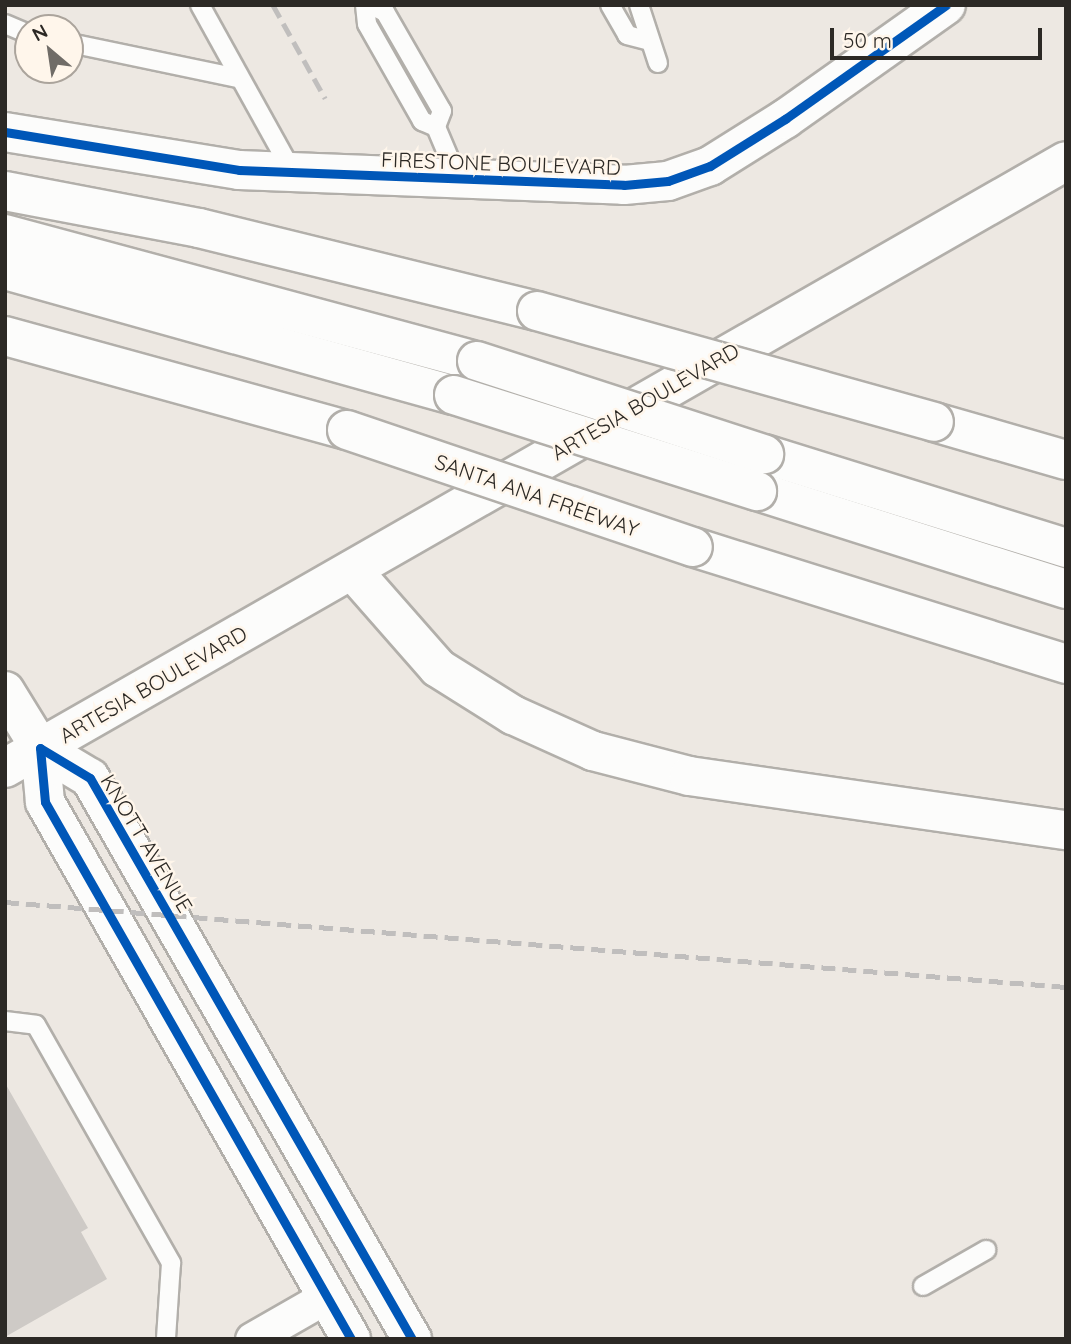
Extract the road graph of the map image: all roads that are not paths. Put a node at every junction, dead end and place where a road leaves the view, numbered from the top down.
1 (200, 5) edge
2 (365, 5) edge
3 (371, 5) edge
4 (610, 5) edge
5 (639, 5) edge
6 (946, 5) edge
7 (646, 40) junction
8 (84, 46) edge
9 (658, 63) dead end
10 (238, 78) junction
11 (436, 127) junction
12 (5, 132) edge
13 (1066, 161) edge
14 (293, 173) junction
15 (458, 179) junction
16 (5, 191) edge
17 (5, 234) edge
18 (5, 270) edge
19 (5, 336) edge
20 (1066, 460) edge
21 (1066, 548) edge
22 (352, 570) junction
23 (1066, 589) edge
24 (1066, 664) edge
25 (5, 691) edge
26 (40, 748) junction
27 (5, 768) edge
28 (1066, 830) edge
29 (5, 1021) edge
30 (986, 1250) dead end
31 (923, 1286) dead end
32 (327, 1296) junction
33 (166, 1339) edge
34 (252, 1339) edge
35 (351, 1339) edge
36 (412, 1339) edge

1 - 10 lane
2 - 11 lane
3 - 11 lane
4 - 7 lane
5 - 7 lane
6 - 15 main road, FIRESTONE BOULEVARD
7 - 9 lane
8 - 10 lane
10 - 14 lane
11 - 15 lane
12 - 14 main road, FIRESTONE BOULEVARD
13 - 22 main road, ARTESIA BOULEVARD
14 - 15 main road, FIRESTONE BOULEVARD
16 - 20 main road, bridge
17 - 21 main road, bridge
18 - 23 main road, bridge
19 - 24 main road, SANTA ANA FREEWAY, bridge
22 - 26 main road, ARTESIA BOULEVARD
22 - 28 main road
25 - 26 main road
26 - 27 main road, ARTESIA BOULEVARD
26 - 32 main road
26 - 36 main road, KNOTT AVENUE
29 - 33 lane
30 - 31 lane
32 - 34 street
32 - 35 main road

